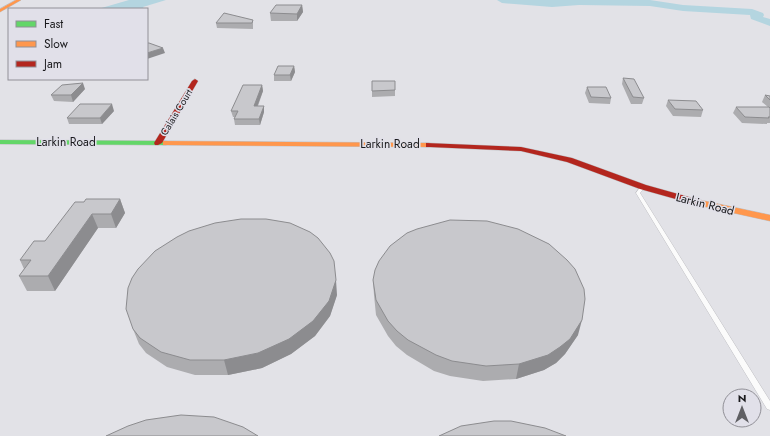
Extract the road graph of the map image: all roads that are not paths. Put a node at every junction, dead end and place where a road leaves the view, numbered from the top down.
1 (19, 0) edge
2 (0, 11) edge
3 (195, 81) dead end
4 (0, 142) edge
5 (158, 143) junction
6 (643, 187) junction
7 (770, 218) edge
8 (770, 407) edge

1 - 2 street
3 - 5 street, Calais Court
4 - 5 street, Larkin Road
5 - 6 street, Larkin Road
6 - 7 street, Larkin Road
6 - 8 lane

